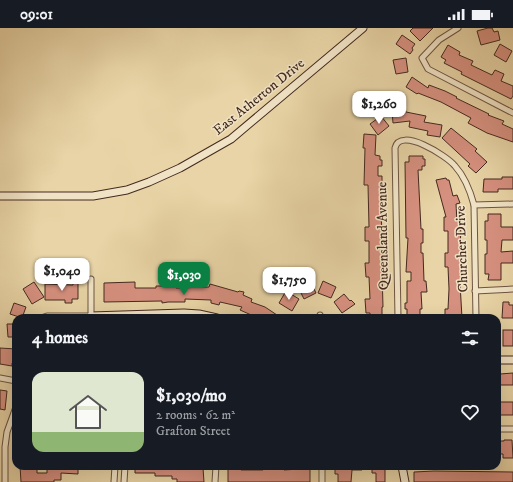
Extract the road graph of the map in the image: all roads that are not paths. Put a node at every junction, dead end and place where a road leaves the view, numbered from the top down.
1 (363, 28) edge
2 (458, 28) edge
3 (513, 113) edge
4 (395, 154) joint
5 (0, 196) edge
6 (513, 204) edge
7 (474, 205) junction
8 (91, 280) dead end
9 (513, 289) edge
10 (475, 291) junction
11 (91, 314) edge
12 (161, 314) edge
13 (199, 314) edge
14 (398, 314) edge
15 (476, 314) edge
16 (501, 360) edge
17 (513, 360) edge
18 (0, 378) edge
19 (12, 380) edge
20 (12, 418) edge
21 (501, 429) edge
22 (513, 429) edge
23 (115, 470) edge
24 (125, 470) edge
25 (216, 470) edge
26 (322, 470) edge
27 (403, 470) edge
28 (6, 482) edge
29 (114, 482) edge
30 (124, 482) edge
31 (215, 482) edge
32 (322, 482) edge
33 (405, 482) edge

1 - 5 street, East Atherton Drive
2 - 3 street
4 - 7 street, Churcher Drive
4 - 14 street, Queensland Avenue
6 - 7 street
7 - 10 street, Churcher Drive
8 - 11 street
9 - 10 street
10 - 15 street, Churcher Drive
12 - 13 street
16 - 17 street
18 - 19 street
20 - 28 street
21 - 22 street
23 - 29 street
24 - 30 street
25 - 31 street
26 - 32 street
27 - 33 street

